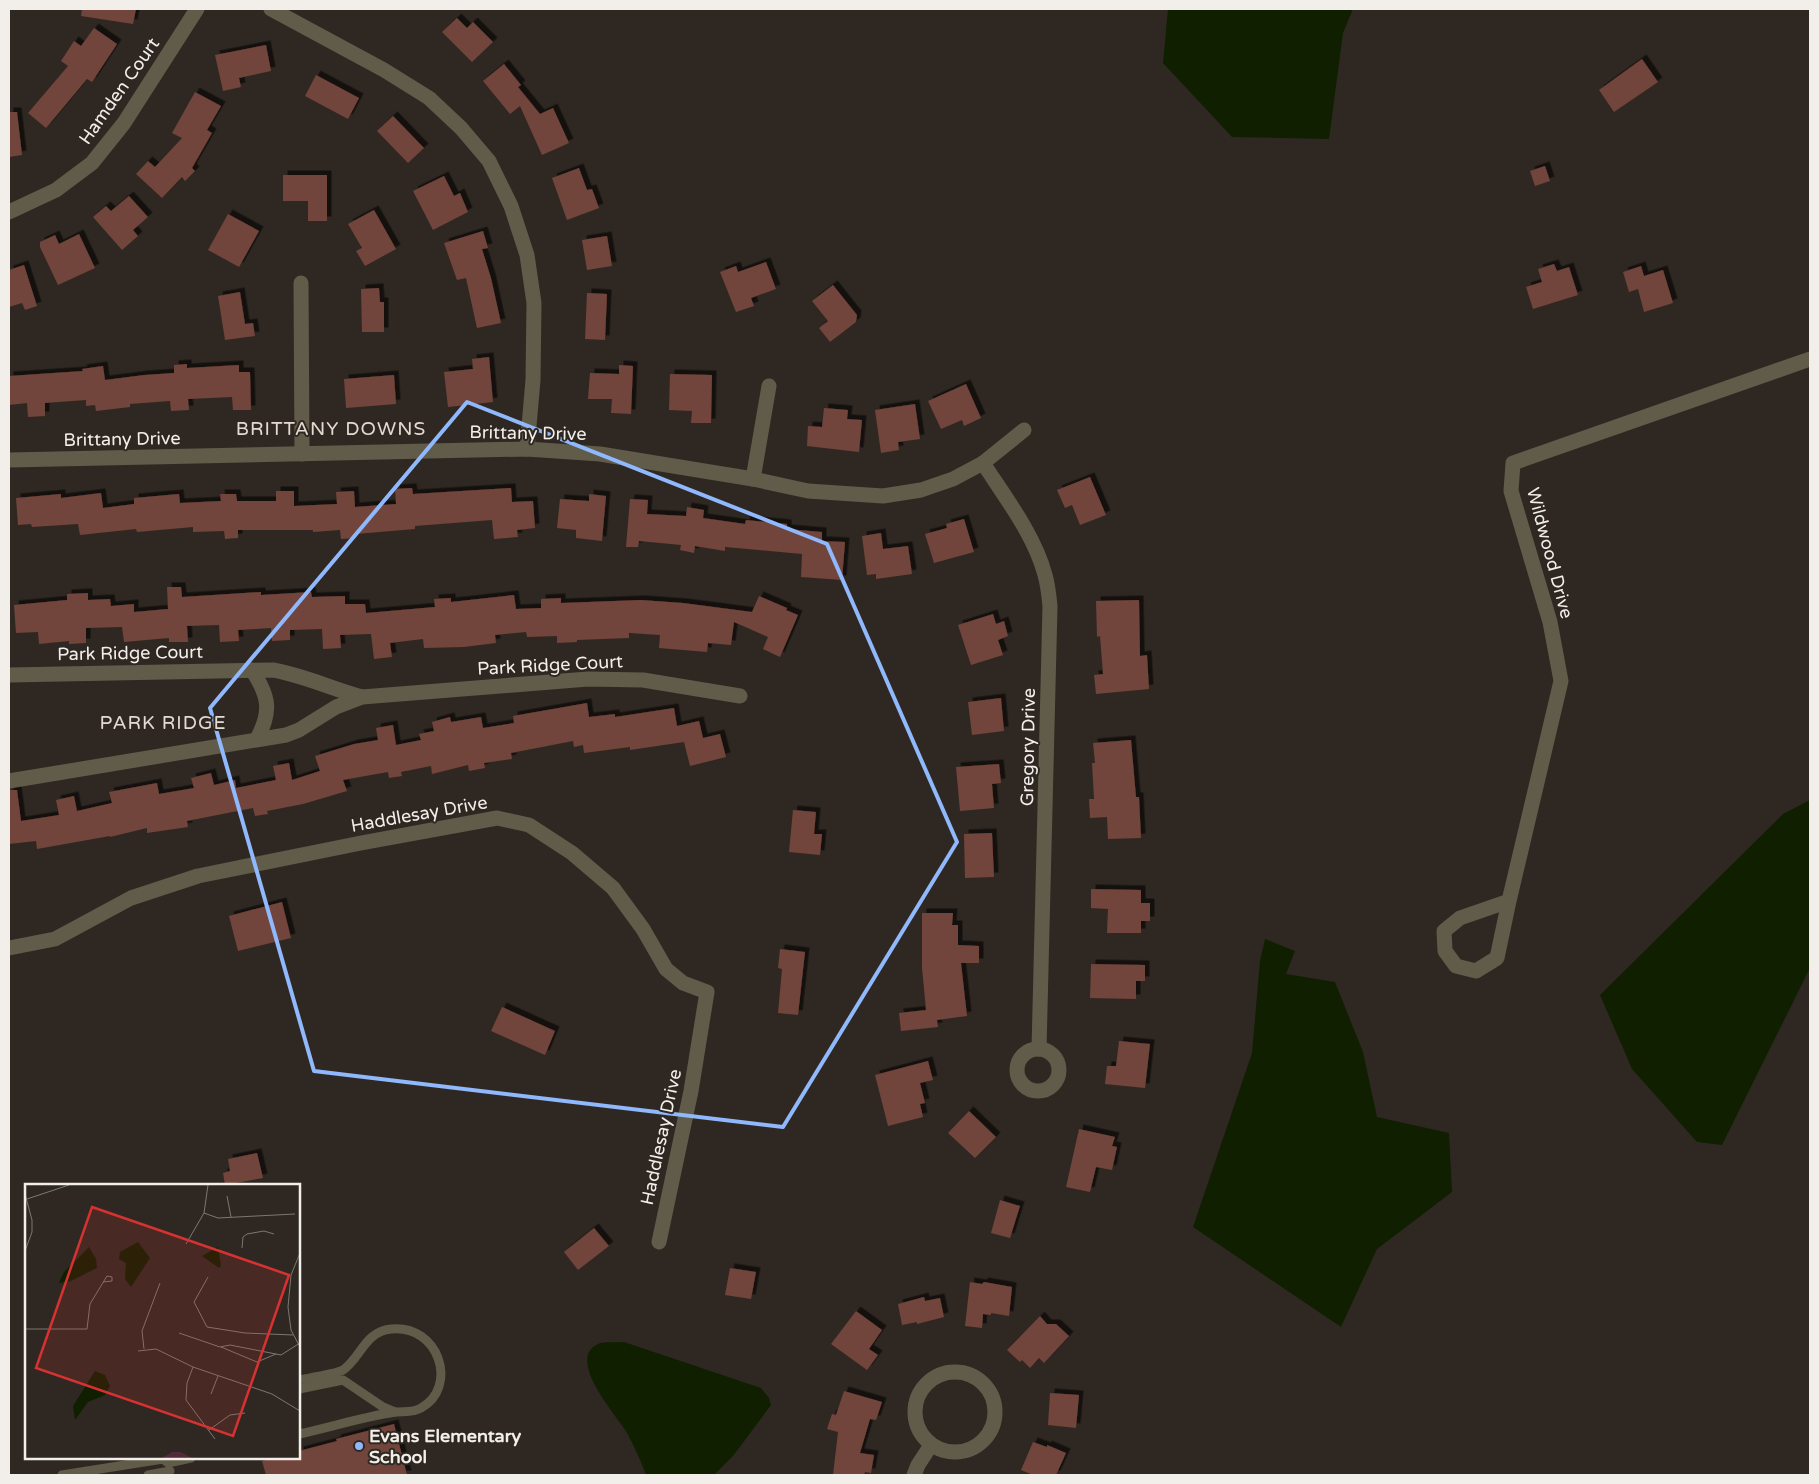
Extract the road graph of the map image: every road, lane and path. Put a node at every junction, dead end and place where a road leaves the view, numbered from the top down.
1 (197, 9) edge
2 (271, 9) edge
3 (9, 212) edge
4 (301, 283) dead end
5 (1810, 360) edge
6 (769, 386) dead end
7 (1024, 430) dead end
8 (528, 449) junction
9 (302, 454) junction
10 (9, 460) edge
11 (983, 463) junction
12 (753, 479) junction
13 (252, 670) junction
14 (9, 676) edge
15 (740, 696) dead end
16 (362, 697) junction
17 (257, 739) junction
18 (9, 781) edge
19 (1509, 901) junction
20 (9, 948) edge
21 (1039, 1049) dead end
22 (659, 1242) dead end
23 (300, 1380) edge
24 (300, 1390) edge
25 (396, 1412) junction
26 (300, 1434) edge
27 (932, 1445) junction
28 (189, 1459) edge
29 (169, 1467) edge
30 (152, 1474) edge
31 (62, 1475) edge
32 (914, 1475) edge

1 - 3 street, Hamden Court
2 - 8 street
4 - 9 street
5 - 19 street, Wildwood Drive
6 - 12 street
7 - 11 street, Brittany Drive
8 - 9 street, Brittany Drive
8 - 12 street, Brittany Drive
9 - 10 street, Brittany Drive
11 - 12 street, Brittany Drive
11 - 21 street, Gregory Drive
13 - 14 street, Park Ridge Court
13 - 16 street, Park Ridge Court
13 - 17 street
15 - 16 street, Park Ridge Court
16 - 17 street, Park Ridge Court
17 - 18 street, Park Ridge Court
19 - 19 street, Wildwood Drive
20 - 22 street, Haddlesay Drive
23 - 25 lane
24 - 25 lane
25 - 26 lane
27 - 27 street
27 - 32 street
28 - 29 lane
29 - 30 lane
29 - 31 lane

